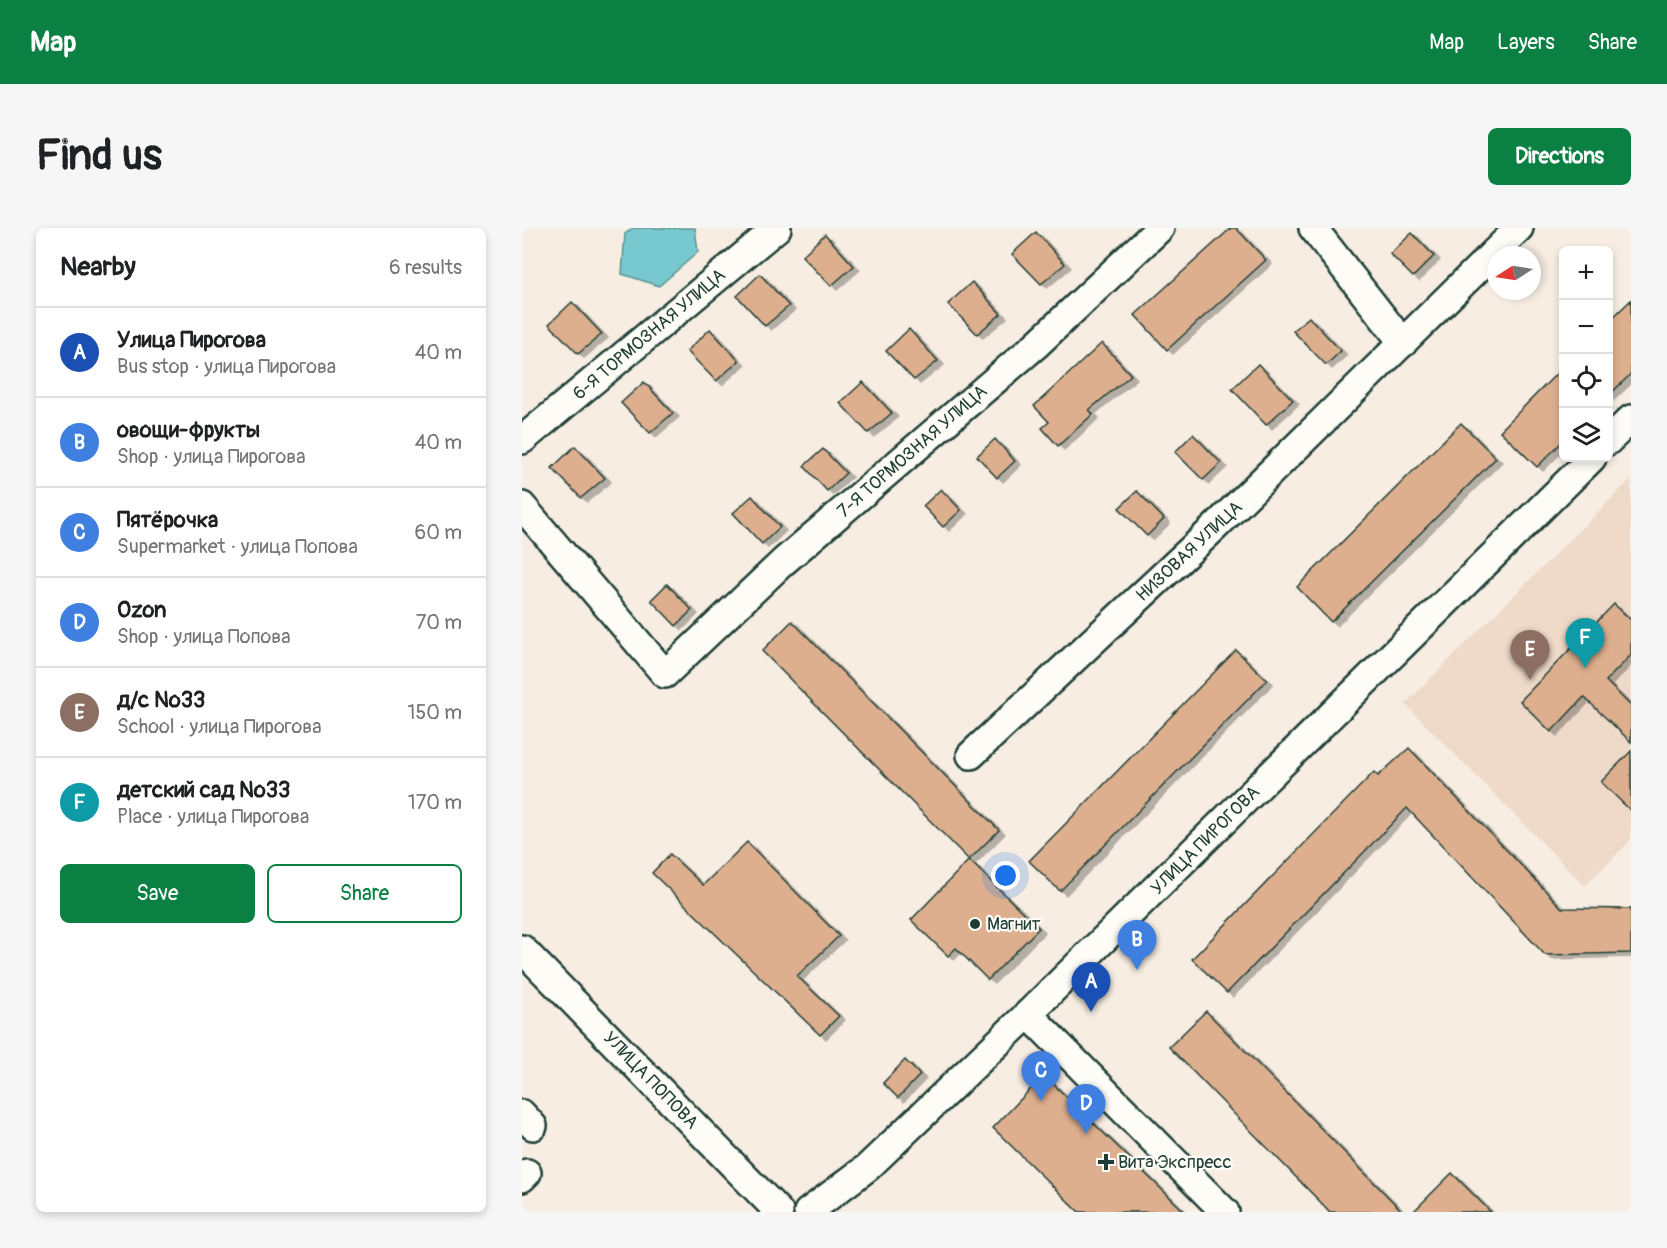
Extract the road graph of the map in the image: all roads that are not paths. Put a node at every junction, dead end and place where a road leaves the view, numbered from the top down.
1 (777, 228) edge
2 (1160, 228) edge
3 (1314, 228) edge
4 (1519, 228) edge
5 (1403, 343) junction
6 (1631, 419) edge
7 (1613, 436) edge
8 (522, 440) edge
9 (1588, 462) edge
10 (522, 506) edge
11 (971, 755) dead end
12 (522, 949) edge
13 (1028, 1014) junction
14 (779, 1212) edge
15 (808, 1212) edge
16 (1225, 1212) edge

1 - 8 street, 6-Я ТОРМОЗНАЯ УЛИЦА
2 - 10 street, 7-Я ТОРМОЗНАЯ УЛИЦА
3 - 5 street
4 - 5 street
5 - 11 street, НИЗОВАЯ УЛИЦА
6 - 7 street
9 - 13 street, УЛИЦА ПИРОГОВА
12 - 14 street, УЛИЦА ПОПОВА
13 - 15 street, УЛИЦА ПИРОГОВА
13 - 16 street

